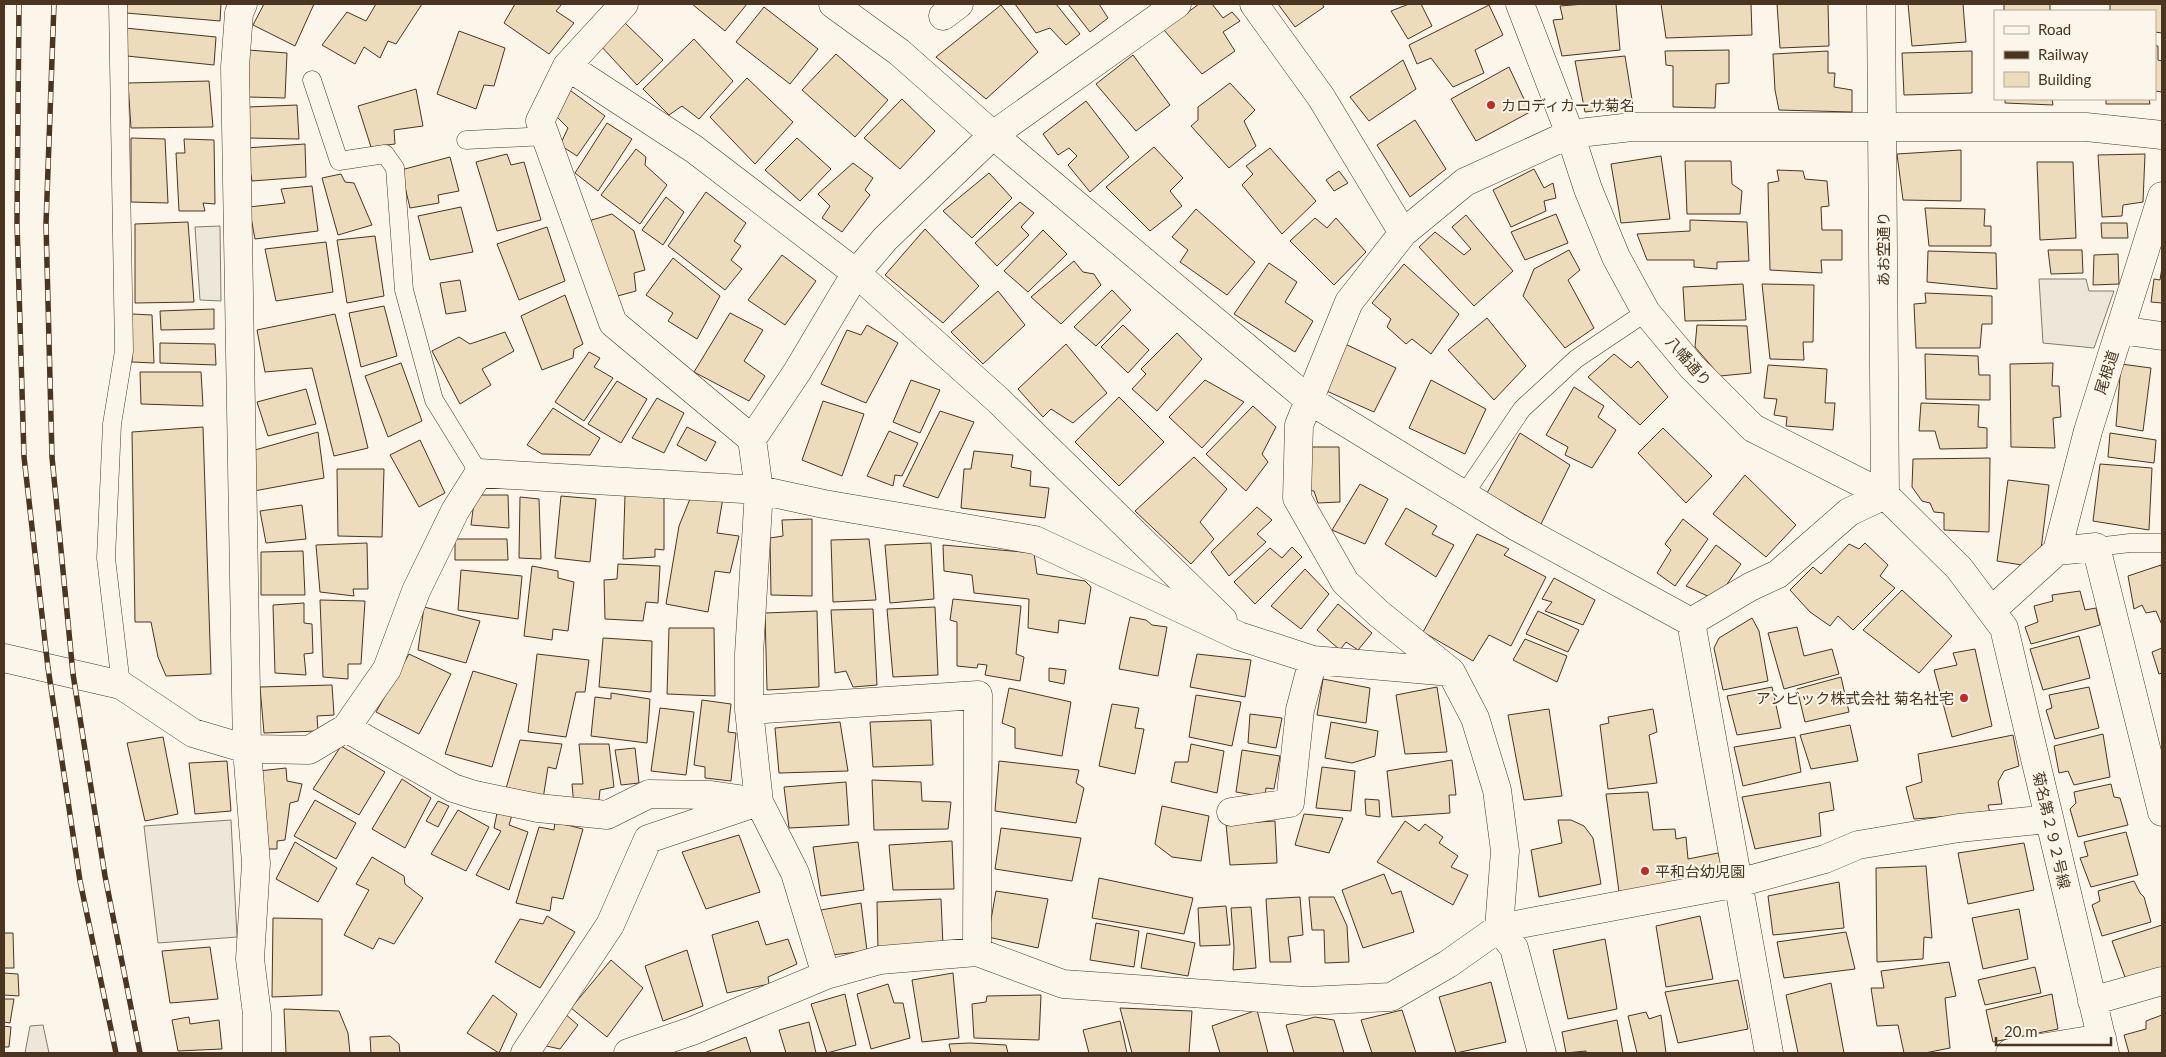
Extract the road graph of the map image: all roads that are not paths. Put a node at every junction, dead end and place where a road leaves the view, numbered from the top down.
1 (118, 4) edge
2 (243, 4) edge
3 (624, 4) edge
4 (833, 4) edge
5 (1177, 4) edge
6 (1254, 4) edge
7 (1520, 4) edge
8 (1881, 4) edge
9 (567, 66) junction
10 (312, 80) dead end
11 (1882, 127) junction
12 (1570, 134) junction
13 (993, 135) junction
14 (2162, 135) edge
15 (546, 136) junction
16 (466, 140) dead end
17 (2162, 196) edge
18 (1402, 233) junction
19 (856, 273) junction
20 (1646, 312) junction
21 (2120, 330) junction
22 (2162, 336) edge
23 (1309, 400) junction
24 (752, 439) junction
25 (479, 473) junction
26 (759, 490) junction
27 (1885, 494) junction
28 (1463, 496) junction
29 (2162, 543) edge
30 (2096, 547) junction
31 (2057, 551) junction
32 (1992, 610) junction
33 (1691, 622) junction
34 (1239, 636) junction
35 (4, 658) edge
36 (1313, 660) junction
37 (1451, 672) junction
38 (121, 685) junction
39 (749, 710) junction
40 (346, 728) junction
41 (246, 749) junction
42 (759, 802) junction
43 (1231, 812) dead end
44 (2162, 812) edge
45 (2049, 819) junction
46 (1738, 883) junction
47 (1499, 928) junction
48 (976, 952) junction
49 (826, 975) junction
50 (2162, 981) edge
51 (2092, 1001) junction
52 (2103, 1045) edge
53 (258, 1053) edge
54 (525, 1053) edge
55 (628, 1053) edge
56 (1542, 1053) edge
57 (1769, 1053) edge
58 (2010, 1053) edge

1 - 38 lane
2 - 41 street
3 - 9 street
4 - 13 street
5 - 13 street
6 - 18 street
7 - 12 street, 八幡通り
8 - 11 street, あお空通り
9 - 15 street
9 - 19 street
10 - 25 lane
11 - 12 street
11 - 14 street
11 - 27 street, あお空通り
12 - 18 street
12 - 20 street, 八幡通り
13 - 19 street
13 - 23 street
15 - 16 lane
15 - 24 street
17 - 21 street, 尾根道
18 - 23 street
19 - 24 street
19 - 34 street
20 - 27 street, 八幡通り
20 - 28 lane
21 - 22 street
21 - 31 street, 尾根道
23 - 28 street
23 - 37 street
24 - 26 street
25 - 26 street
25 - 40 street
26 - 34 street
26 - 39 street
27 - 32 street, 八幡通り
27 - 33 street
28 - 33 street
29 - 30 lane
30 - 31 street
30 - 44 street
31 - 32 street
32 - 45 street, 菊名第２９２号線
33 - 46 street
34 - 36 street
35 - 38 street
36 - 37 street
36 - 43 street
37 - 47 street
38 - 41 street
39 - 42 street
39 - 48 street
40 - 41 street
40 - 42 street
41 - 53 street
42 - 49 street
42 - 54 street
45 - 46 street
45 - 51 street, 菊名第２９２号線
46 - 47 street
46 - 57 street
47 - 48 street
47 - 56 street
48 - 49 street
49 - 55 street
50 - 51 street
51 - 52 street, 菊名第２９２号線
52 - 58 street

